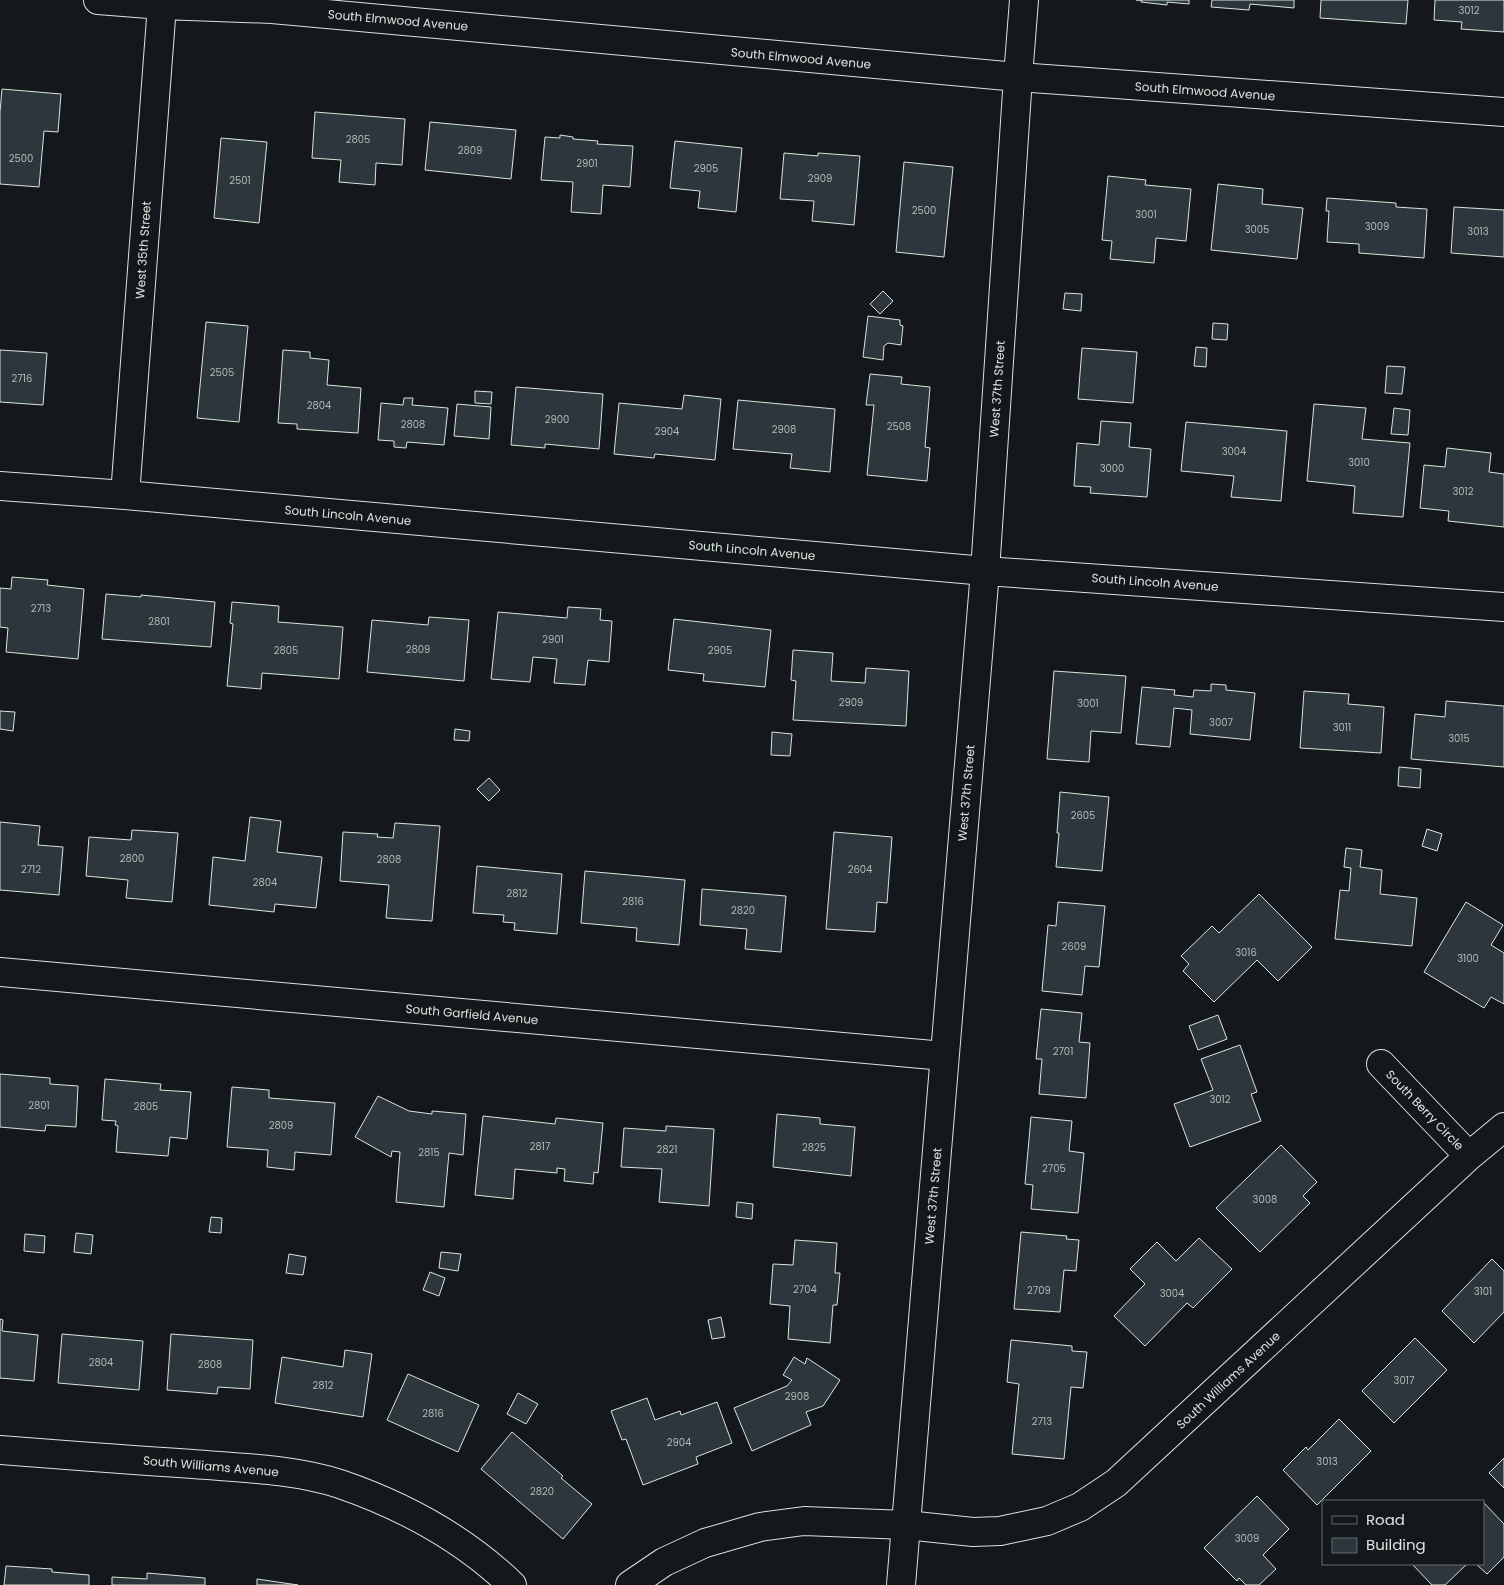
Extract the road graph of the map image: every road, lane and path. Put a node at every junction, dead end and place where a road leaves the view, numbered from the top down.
1 (98, 0) edge
2 (1024, 0) edge
3 (280, 4) edge
4 (162, 5) junction
5 (1018, 78) junction
6 (1504, 112) edge
7 (0, 486) edge
8 (124, 495) junction
9 (985, 571) junction
10 (1504, 607) edge
11 (0, 972) edge
12 (944, 1056) junction
13 (1380, 1064) dead end
14 (1504, 1127) edge
15 (1469, 1156) junction
16 (0, 1450) edge
17 (906, 1525) junction
18 (512, 1585) edge
19 (630, 1585) edge
20 (901, 1585) edge

1 - 4 street, South Elmwood Avenue
2 - 5 street, West 37th Street
3 - 4 street, South Elmwood Avenue
3 - 5 street, South Elmwood Avenue
4 - 8 street, West 35th Street
5 - 6 street, South Elmwood Avenue
5 - 9 street, West 37th Street
7 - 8 street, South Lincoln Avenue
8 - 9 street, South Lincoln Avenue
9 - 10 street, South Lincoln Avenue
9 - 12 street, West 37th Street
11 - 12 street, South Garfield Avenue
12 - 17 street, West 37th Street
13 - 15 street, South Berry Circle
14 - 15 street, South Williams Avenue
15 - 17 street, South Williams Avenue
16 - 18 street, South Williams Avenue
17 - 19 street, South Williams Avenue
17 - 20 street, West 37th Street

